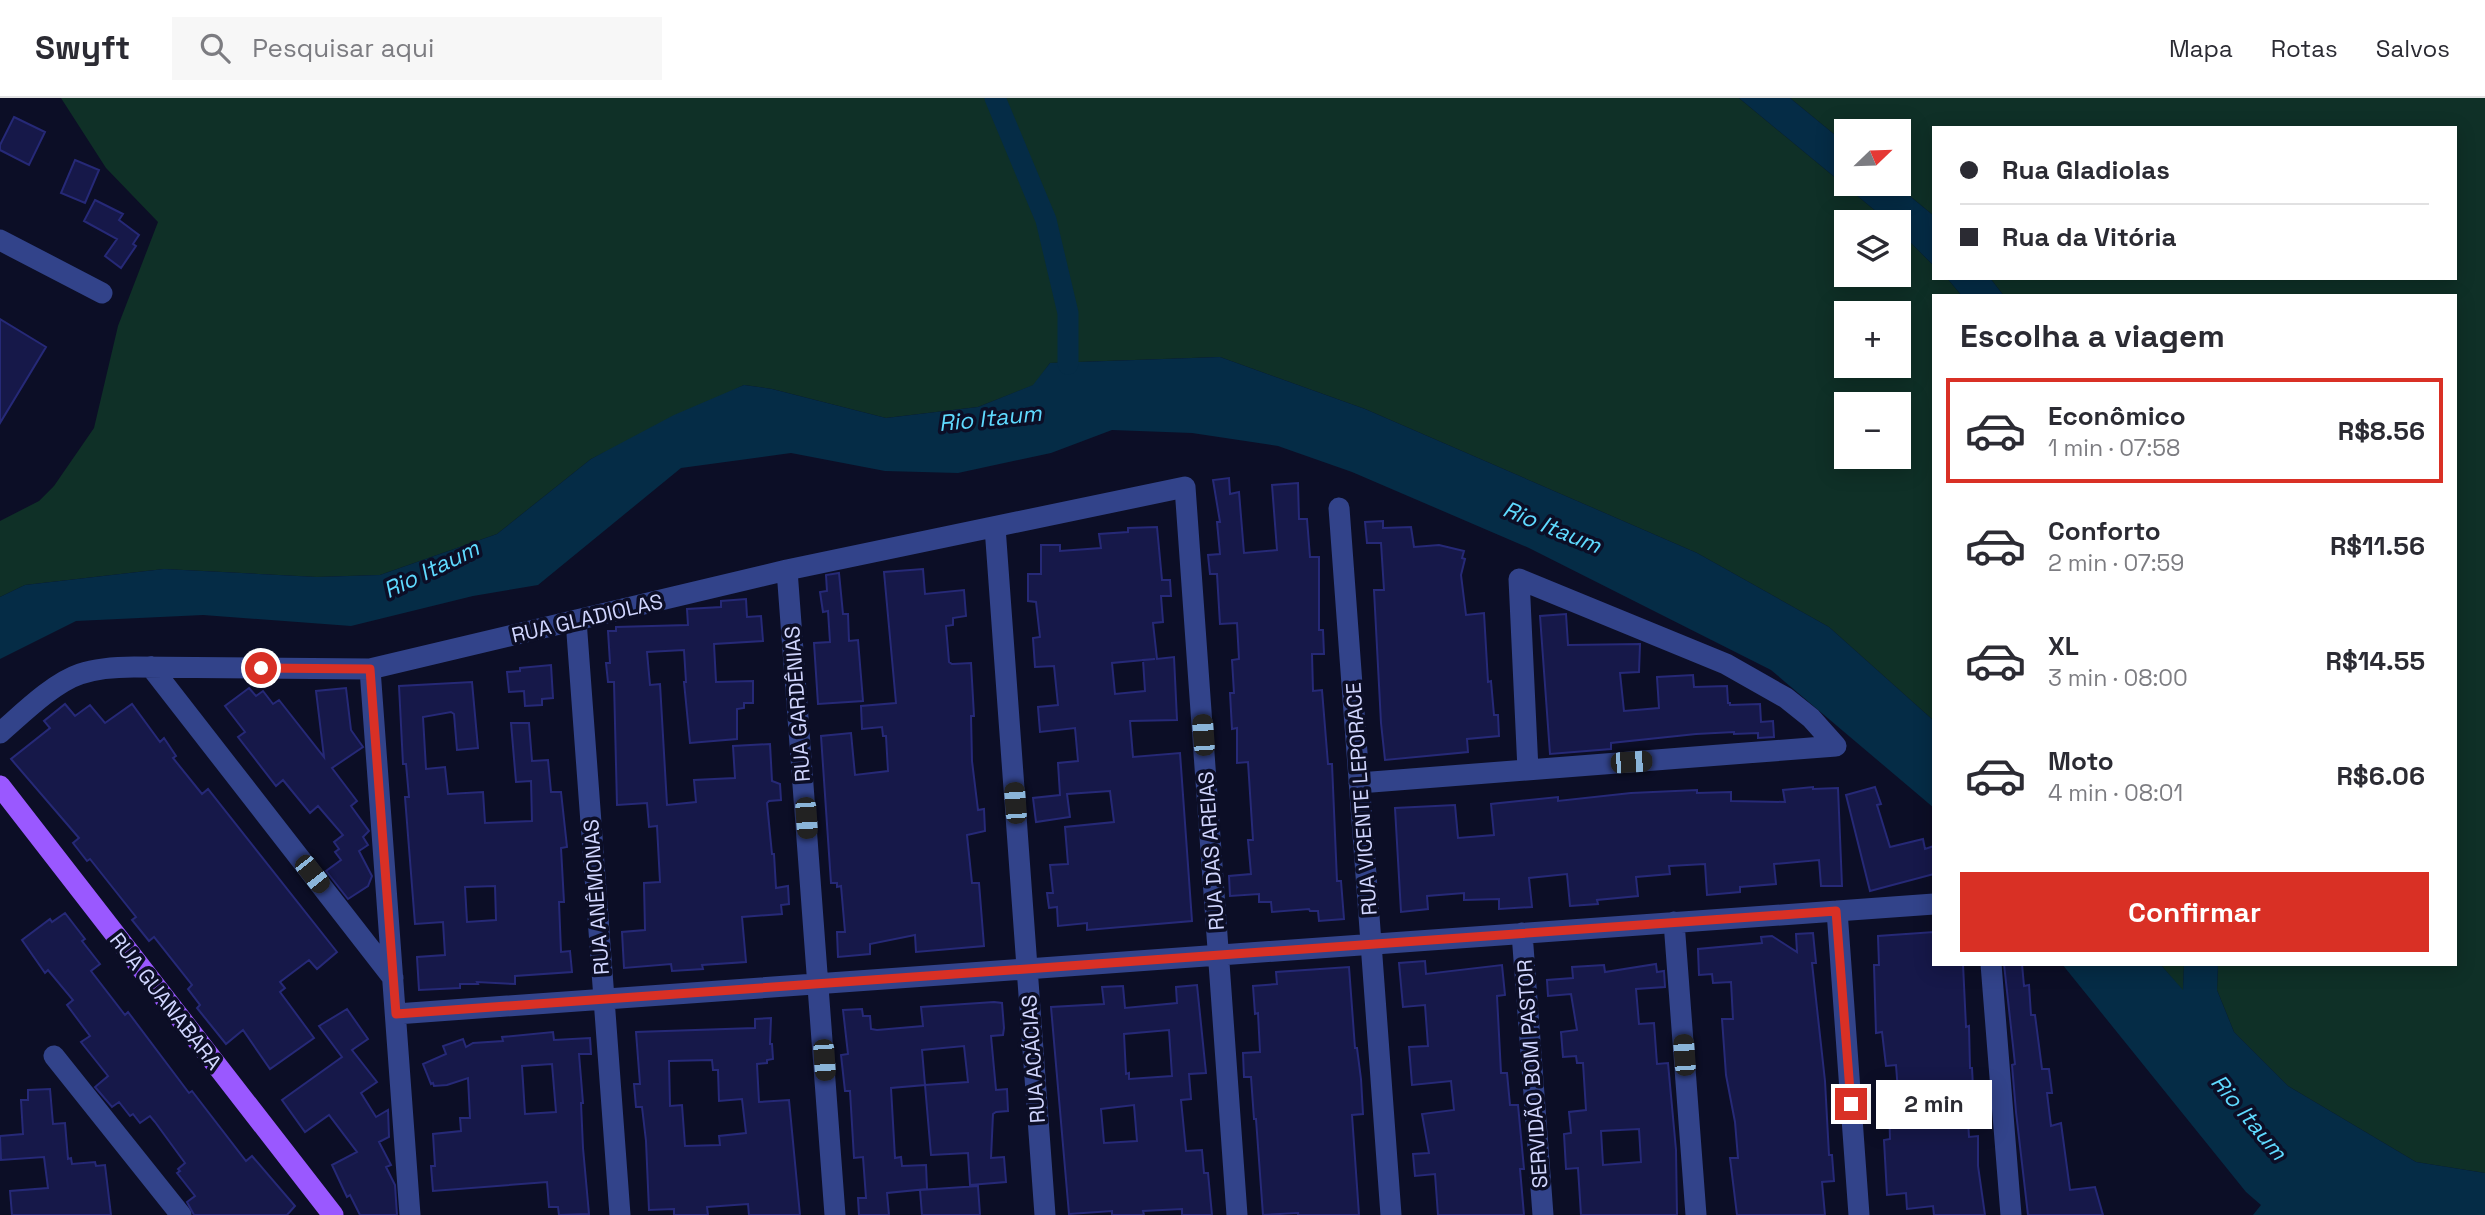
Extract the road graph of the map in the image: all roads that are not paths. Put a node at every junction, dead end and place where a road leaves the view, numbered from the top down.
1 (0, 240) edge
2 (102, 293) dead end
3 (1185, 487) joint
4 (1339, 508) dead end
5 (995, 527) junction
6 (787, 570) junction
7 (576, 620) junction
8 (151, 667) junction
9 (370, 669) junction
10 (0, 733) edge
11 (1528, 770) junction
12 (1359, 783) junction
13 (0, 786) edge
14 (1932, 904) edge
15 (1836, 911) junction
16 (1674, 922) junction
17 (1522, 933) junction
18 (1371, 944) junction
19 (1219, 955) junction
20 (1991, 966) edge
21 (1027, 968) junction
22 (393, 978) junction
23 (818, 983) junction
24 (604, 999) junction
25 (396, 1014) junction
26 (54, 1056) dead end
27 (181, 1215) edge
28 (333, 1215) edge
29 (410, 1215) edge
30 (620, 1215) edge
31 (835, 1215) edge
32 (1045, 1215) edge
33 (1237, 1215) edge
34 (1391, 1215) edge
35 (1543, 1215) edge
36 (1696, 1215) edge
37 (1859, 1215) edge
38 (2011, 1215) edge

1 - 2 street
3 - 5 street, RUA GLADIOLAS
3 - 19 street, RUA DAS AREIAS
4 - 12 street, RUA VICENTE LEPORACE
5 - 6 street, RUA GLADIOLAS
5 - 21 street, RUA ACÁCIAS
6 - 7 street, RUA GLADIOLAS
6 - 23 street, RUA GARDÊNIAS
7 - 9 street, RUA GLADIOLAS
7 - 24 street, RUA ANÊMONAS
8 - 9 street, RUA GLADIOLAS
8 - 10 street, RUA GLADIOLAS
8 - 22 street
9 - 22 street
11 - 11 street
11 - 12 street
12 - 18 street, RUA VICENTE LEPORACE
13 - 28 main road, RUA GUANABARA
14 - 15 street
15 - 16 street
15 - 37 street
16 - 17 street
16 - 36 street
17 - 18 street
17 - 35 street, SERVIDÃO BOM PASTOR
18 - 19 street
18 - 34 street, RUA VICENTE LEPORACE
19 - 21 street
19 - 33 street, RUA DAS AREIAS
20 - 38 street
21 - 23 street
21 - 32 street, RUA ACÁCIAS
22 - 25 street
23 - 24 street
23 - 31 street, RUA GARDÊNIAS
24 - 25 street
24 - 30 street, RUA ANÊMONAS
25 - 29 street
26 - 27 street

